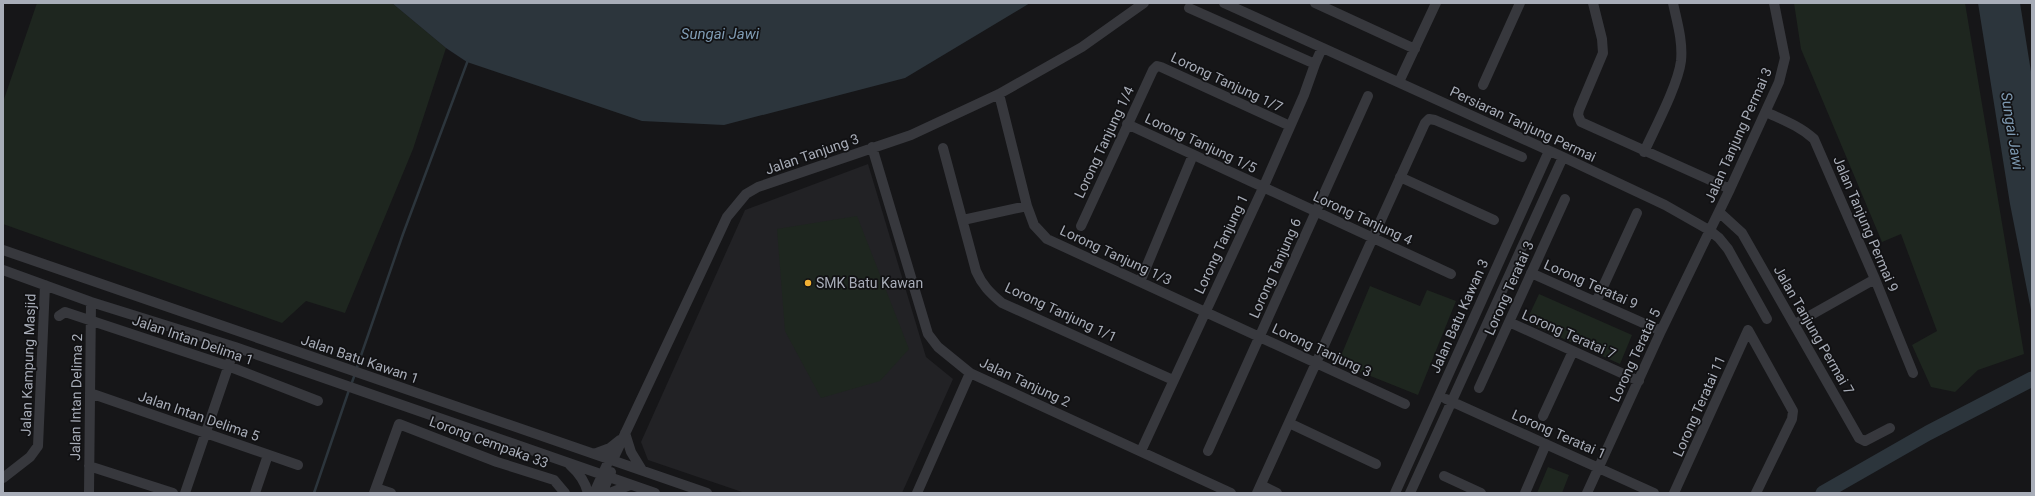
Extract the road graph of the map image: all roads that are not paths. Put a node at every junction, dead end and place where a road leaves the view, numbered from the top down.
1 (1144, 3) edge
2 (1224, 3) edge
3 (1315, 3) edge
4 (1436, 3) edge
5 (1520, 3) edge
6 (1593, 3) edge
7 (1673, 3) edge
8 (1774, 3) edge
9 (1189, 8) dead end
10 (1322, 48) junction
11 (1415, 49) junction
12 (1315, 64) junction
13 (1153, 70) joint
14 (1399, 82) junction
15 (1482, 85) dead end
16 (999, 94) junction
17 (1368, 96) dead end
18 (1766, 112) junction
19 (1127, 124) junction
20 (1290, 126) junction
21 (872, 148) junction
22 (943, 148) dead end
23 (1549, 151) junction
24 (1644, 152) junction
25 (1193, 155) junction
26 (1522, 157) dead end
27 (1563, 157) junction
28 (1400, 177) junction
29 (1263, 188) junction
30 (1730, 189) junction
31 (1564, 199) dead end
32 (1027, 206) junction
33 (1316, 212) junction
34 (1720, 212) junction
35 (1637, 213) dead end
36 (963, 220) junction
37 (1494, 220) dead end
38 (1081, 226) dead end
39 (1709, 230) junction
40 (1372, 238) junction
41 (3, 250) edge
42 (3, 270) edge
43 (1531, 273) junction
44 (1451, 274) dead end
45 (1875, 279) junction
46 (1140, 282) junction
47 (45, 285) junction
48 (91, 302) junction
49 (1596, 302) junction
50 (1204, 311) junction
51 (59, 316) dead end
52 (1767, 319) dead end
53 (91, 320) junction
54 (1509, 322) junction
55 (1795, 324) junction
56 (1661, 331) junction
57 (1259, 337) junction
58 (235, 347) junction
59 (1573, 351) junction
60 (1316, 363) junction
61 (228, 366) junction
62 (970, 373) junction
63 (1913, 373) dead end
64 (1173, 380) junction
65 (1638, 381) junction
66 (1479, 388) dead end
67 (90, 393) junction
68 (1439, 396) junction
69 (318, 401) dead end
70 (1452, 401) junction
71 (1405, 404) dead end
72 (1543, 416) dead end
73 (1289, 423) junction
74 (1890, 428) dead end
75 (206, 433) junction
76 (624, 436) junction
77 (1546, 444) junction
78 (1140, 451) junction
79 (1208, 452) dead end
80 (594, 454) junction
81 (268, 455) junction
82 (613, 459) junction
83 (568, 463) junction
84 (1376, 464) dead end
85 (298, 465) dead end
86 (89, 466) junction
87 (1598, 468) junction
88 (642, 470) junction
89 (606, 476) junction
90 (1444, 476) dead end
91 (3, 478) edge
92 (630, 485) junction
93 (1259, 489) edge
94 (375, 490) edge
95 (89, 493) edge
96 (173, 493) edge
97 (185, 493) edge
98 (256, 493) edge
99 (391, 493) edge
100 (565, 493) edge
101 (588, 493) edge
102 (594, 493) edge
103 (602, 493) edge
104 (610, 493) edge
105 (655, 493) edge
106 (707, 493) edge
107 (916, 493) edge
108 (1231, 493) edge
109 (1278, 493) edge
110 (1395, 493) edge
111 (1410, 493) edge
112 (1481, 493) edge
113 (1525, 493) edge
114 (1587, 493) edge
115 (1654, 493) edge
116 (1674, 493) edge
117 (1756, 493) edge

1 - 16 street, Jalan Tanjung 3
2 - 10 street, Persiaran Tanjung Permai
3 - 11 street
4 - 11 street
5 - 15 street
6 - 24 street
7 - 24 street
8 - 18 street, Jalan Tanjung Permai 3
9 - 12 street
10 - 12 street, Lorong Tanjung 1
10 - 14 street, Persiaran Tanjung Permai
11 - 14 street
12 - 20 street, Lorong Tanjung 1
13 - 19 street, Lorong Tanjung 1/4
13 - 20 street, Lorong Tanjung 1/7
14 - 23 street, Persiaran Tanjung Permai
16 - 21 street, Jalan Tanjung 3
16 - 32 street, Lorong Tanjung 1/3
17 - 33 street, Lorong Tanjung 6
18 - 30 street, Jalan Tanjung Permai 3
18 - 45 street, Jalan Tanjung Permai 9
19 - 25 street, Lorong Tanjung 1/5
19 - 38 street, Lorong Tanjung 1/4
20 - 29 street, Lorong Tanjung 1
21 - 62 street, Jalan Tanjung 2
21 - 76 street, Jalan Tanjung 3
22 - 36 street, Lorong Tanjung 1/1
23 - 27 street, Persiaran Tanjung Permai
23 - 68 street, Jalan Batu Kawan 3
24 - 30 street
25 - 29 street, Lorong Tanjung 1/5
25 - 46 street
26 - 28 street
27 - 39 street, Persiaran Tanjung Permai
27 - 70 street, Jalan Batu Kawan 3
28 - 37 street
28 - 40 street
29 - 33 street, Lorong Tanjung 4
29 - 50 street, Lorong Tanjung 1
30 - 34 street, Jalan Tanjung Permai 3
31 - 43 street, Lorong Teratai 3
32 - 36 street
32 - 46 street, Lorong Tanjung 1/3
33 - 40 street, Lorong Tanjung 4
33 - 57 street, Lorong Tanjung 6
34 - 39 street, Jalan Tanjung Permai 3
34 - 55 street, Jalan Tanjung Permai 7
35 - 49 street
36 - 64 street, Lorong Tanjung 1/1
39 - 52 street, Persiaran Tanjung Permai
39 - 56 street, Lorong Teratai 5
40 - 44 street, Lorong Tanjung 4
40 - 60 street
41 - 80 street, Jalan Batu Kawan 1
42 - 47 street
43 - 49 street, Lorong Teratai 9
43 - 54 street, Lorong Teratai 3
45 - 55 street
45 - 63 street, Jalan Tanjung Permai 9
46 - 50 street, Lorong Tanjung 1/3
47 - 48 street
47 - 91 street, Jalan Kampung Masjid
48 - 53 street, Jalan Intan Delima 2
48 - 58 street
49 - 56 street, Lorong Teratai 9
50 - 57 street, Lorong Tanjung 3
50 - 64 street, Lorong Tanjung 1
51 - 53 street, Jalan Intan Delima 1
53 - 61 street, Jalan Intan Delima 1
53 - 67 street, Jalan Intan Delima 2
54 - 59 street, Lorong Teratai 7
54 - 66 street, Lorong Teratai 3
55 - 74 street, Jalan Tanjung Permai 7
56 - 65 street, Lorong Teratai 5
57 - 60 street, Lorong Tanjung 3
57 - 79 street, Lorong Tanjung 6
58 - 61 street
58 - 83 street
59 - 65 street, Lorong Teratai 7
59 - 72 street
60 - 71 street, Lorong Tanjung 3
60 - 73 street
61 - 69 street, Jalan Intan Delima 1
61 - 75 street
62 - 78 street, Jalan Tanjung 2
62 - 107 street
64 - 78 street, Lorong Tanjung 1
65 - 87 street, Lorong Teratai 5
67 - 75 street, Jalan Intan Delima 5
67 - 86 street, Jalan Intan Delima 2
68 - 70 street, Lorong Teratai 1
68 - 110 street, Jalan Batu Kawan 3
70 - 77 street, Lorong Teratai 1
70 - 111 street, Jalan Batu Kawan 3
73 - 84 street
73 - 93 street
75 - 81 street, Jalan Intan Delima 5
75 - 97 street
76 - 80 street
76 - 82 street, Jalan Tanjung 3
76 - 88 street
77 - 87 street, Lorong Teratai 1
77 - 113 street
78 - 108 street, Jalan Tanjung 2
80 - 82 street, Jalan Batu Kawan 1
81 - 85 street, Jalan Intan Delima 5
81 - 98 street
82 - 88 street, Jalan Batu Kawan 1
82 - 89 street, Jalan Tanjung 3
83 - 89 street
83 - 101 street
86 - 95 street, Jalan Intan Delima 2
86 - 96 street
87 - 114 street, Lorong Teratai 5
87 - 115 street, Lorong Teratai 1
88 - 106 street, Jalan Batu Kawan 1
89 - 92 street
89 - 102 street
89 - 103 street
90 - 112 street
92 - 104 street
92 - 105 street
93 - 109 street
94 - 99 street
94 - 100 street, Lorong Cempaka 33
116 - 117 street, Lorong Teratai 11

